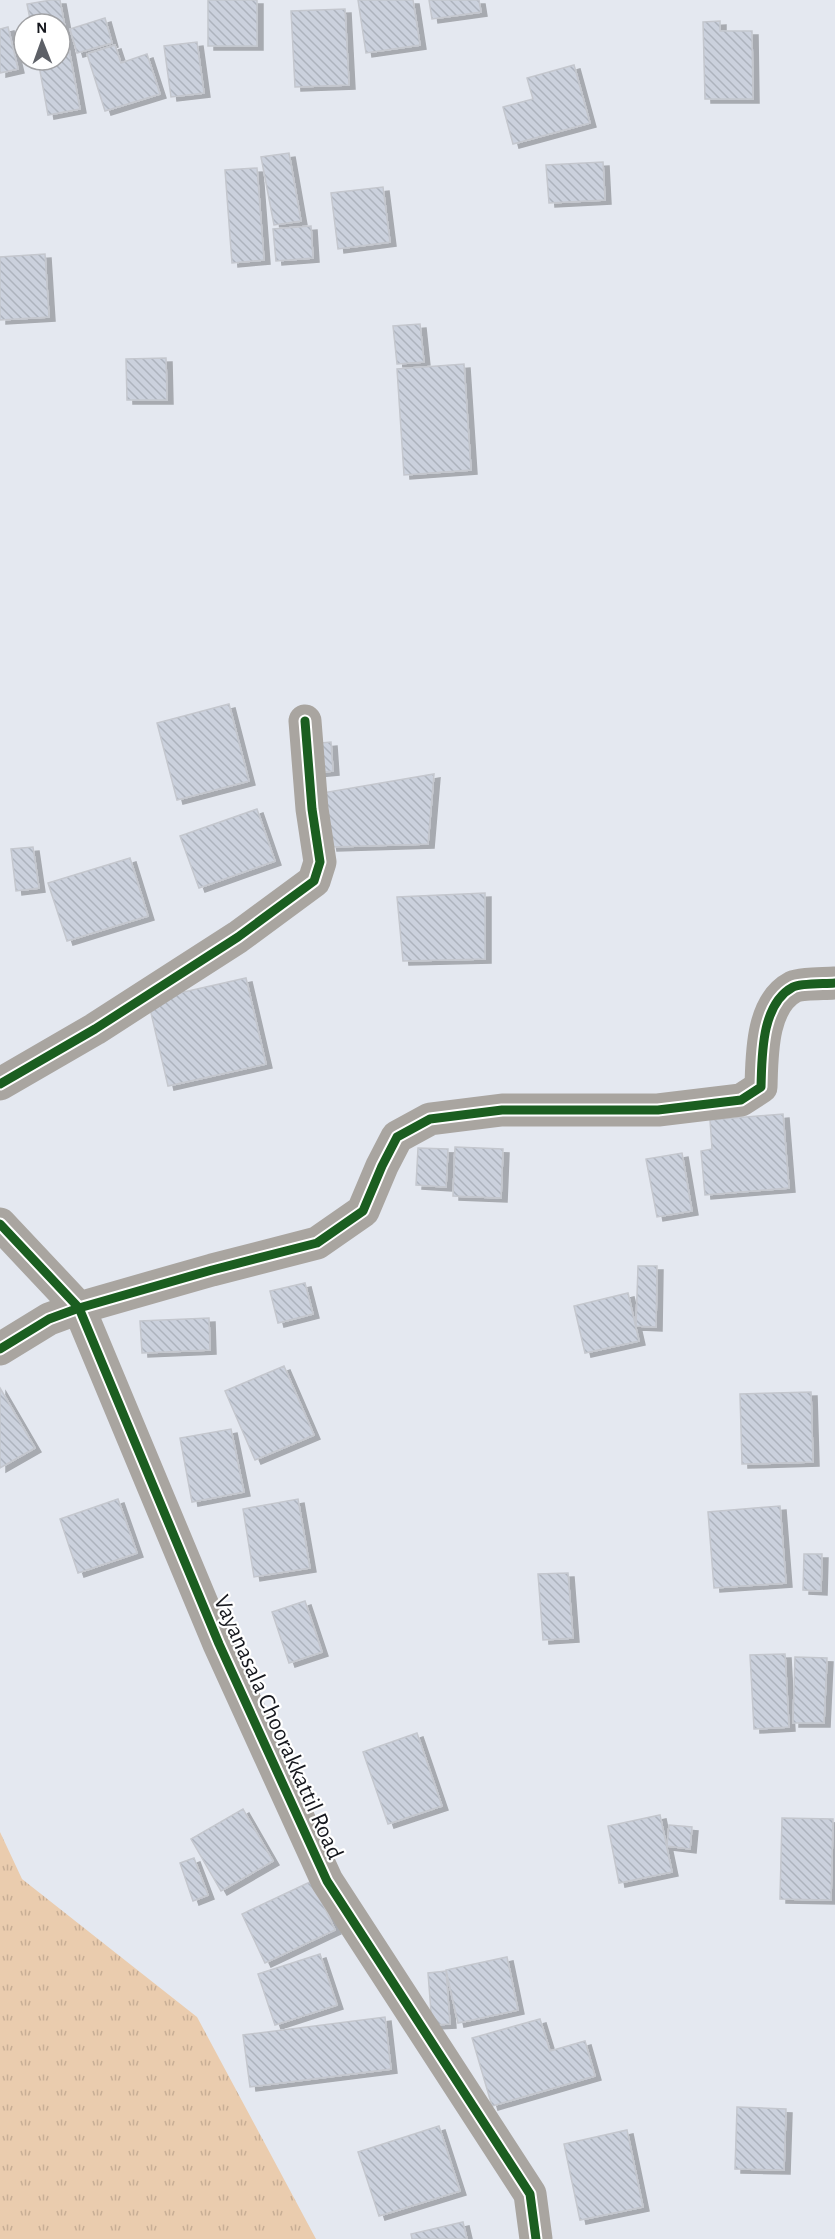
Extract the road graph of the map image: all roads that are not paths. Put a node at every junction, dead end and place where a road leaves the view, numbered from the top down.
1 (305, 721) dead end
2 (835, 983) edge
3 (0, 1084) edge
4 (0, 1224) edge
5 (79, 1308) junction
6 (0, 1349) edge
7 (536, 2239) edge

1 - 3 street
2 - 5 street
4 - 5 street, Vayanasala Choorakkattil Road
5 - 6 street
5 - 7 street, Vayanasala Choorakkattil Road

